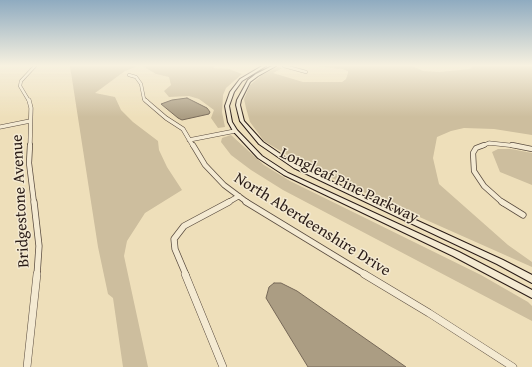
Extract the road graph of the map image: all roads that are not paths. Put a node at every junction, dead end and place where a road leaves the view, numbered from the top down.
1 (20, 83) edge
2 (140, 83) edge
3 (239, 83) edge
4 (248, 83) edge
5 (30, 121) junction
6 (0, 127) edge
7 (235, 131) junction
8 (189, 140) junction
9 (532, 149) edge
10 (238, 196) junction
11 (522, 215) dead end
12 (532, 279) edge
13 (532, 294) edge
14 (27, 367) edge
15 (223, 367) edge
16 (513, 367) edge

1 - 5 street, Bridgestone Avenue
2 - 8 street, North Aberdeenshire Drive
3 - 7 main road, Longleaf Pine Parkway
4 - 12 main road, Longleaf Pine Parkway
5 - 6 street
5 - 14 street, Bridgestone Avenue
7 - 8 street
7 - 13 main road, Longleaf Pine Parkway
8 - 10 street, North Aberdeenshire Drive
9 - 11 street
10 - 15 street
10 - 16 street, North Aberdeenshire Drive

